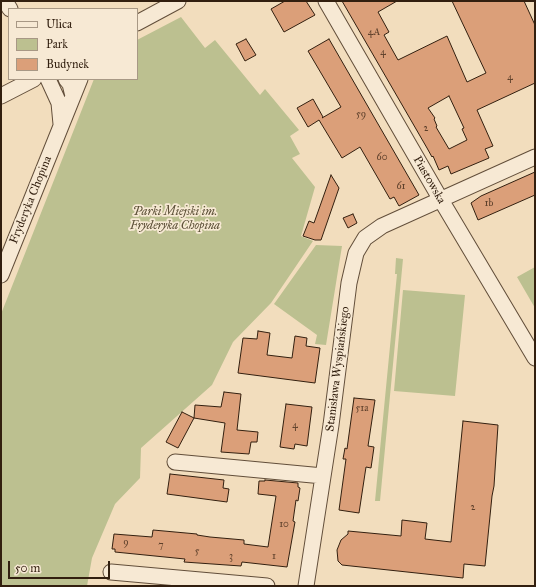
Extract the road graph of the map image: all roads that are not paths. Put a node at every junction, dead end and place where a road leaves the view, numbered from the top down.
1 (178, 1) edge
2 (326, 1) edge
3 (138, 22) edge
4 (32, 80) edge
5 (48, 80) edge
6 (67, 80) edge
7 (80, 80) edge
8 (1, 96) edge
9 (73, 96) junction
10 (62, 124) junction
11 (535, 158) edge
12 (441, 200) junction
13 (1, 275) edge
14 (535, 358) edge
15 (175, 462) dead end
16 (323, 476) junction
17 (111, 572) dead end
18 (267, 586) edge
19 (306, 586) edge

1 - 3 street
2 - 12 street, Piastowska
4 - 8 street
5 - 10 street
6 - 9 street
7 - 9 street, Fryderyka Chopina
9 - 10 street, Fryderyka Chopina
10 - 13 street, Fryderyka Chopina
11 - 12 street, Stanisława Wyspiańskiego
12 - 14 street, Piastowska
12 - 16 street, Stanisława Wyspiańskiego
15 - 16 street
16 - 19 street, Stanisława Wyspiańskiego
17 - 18 street

